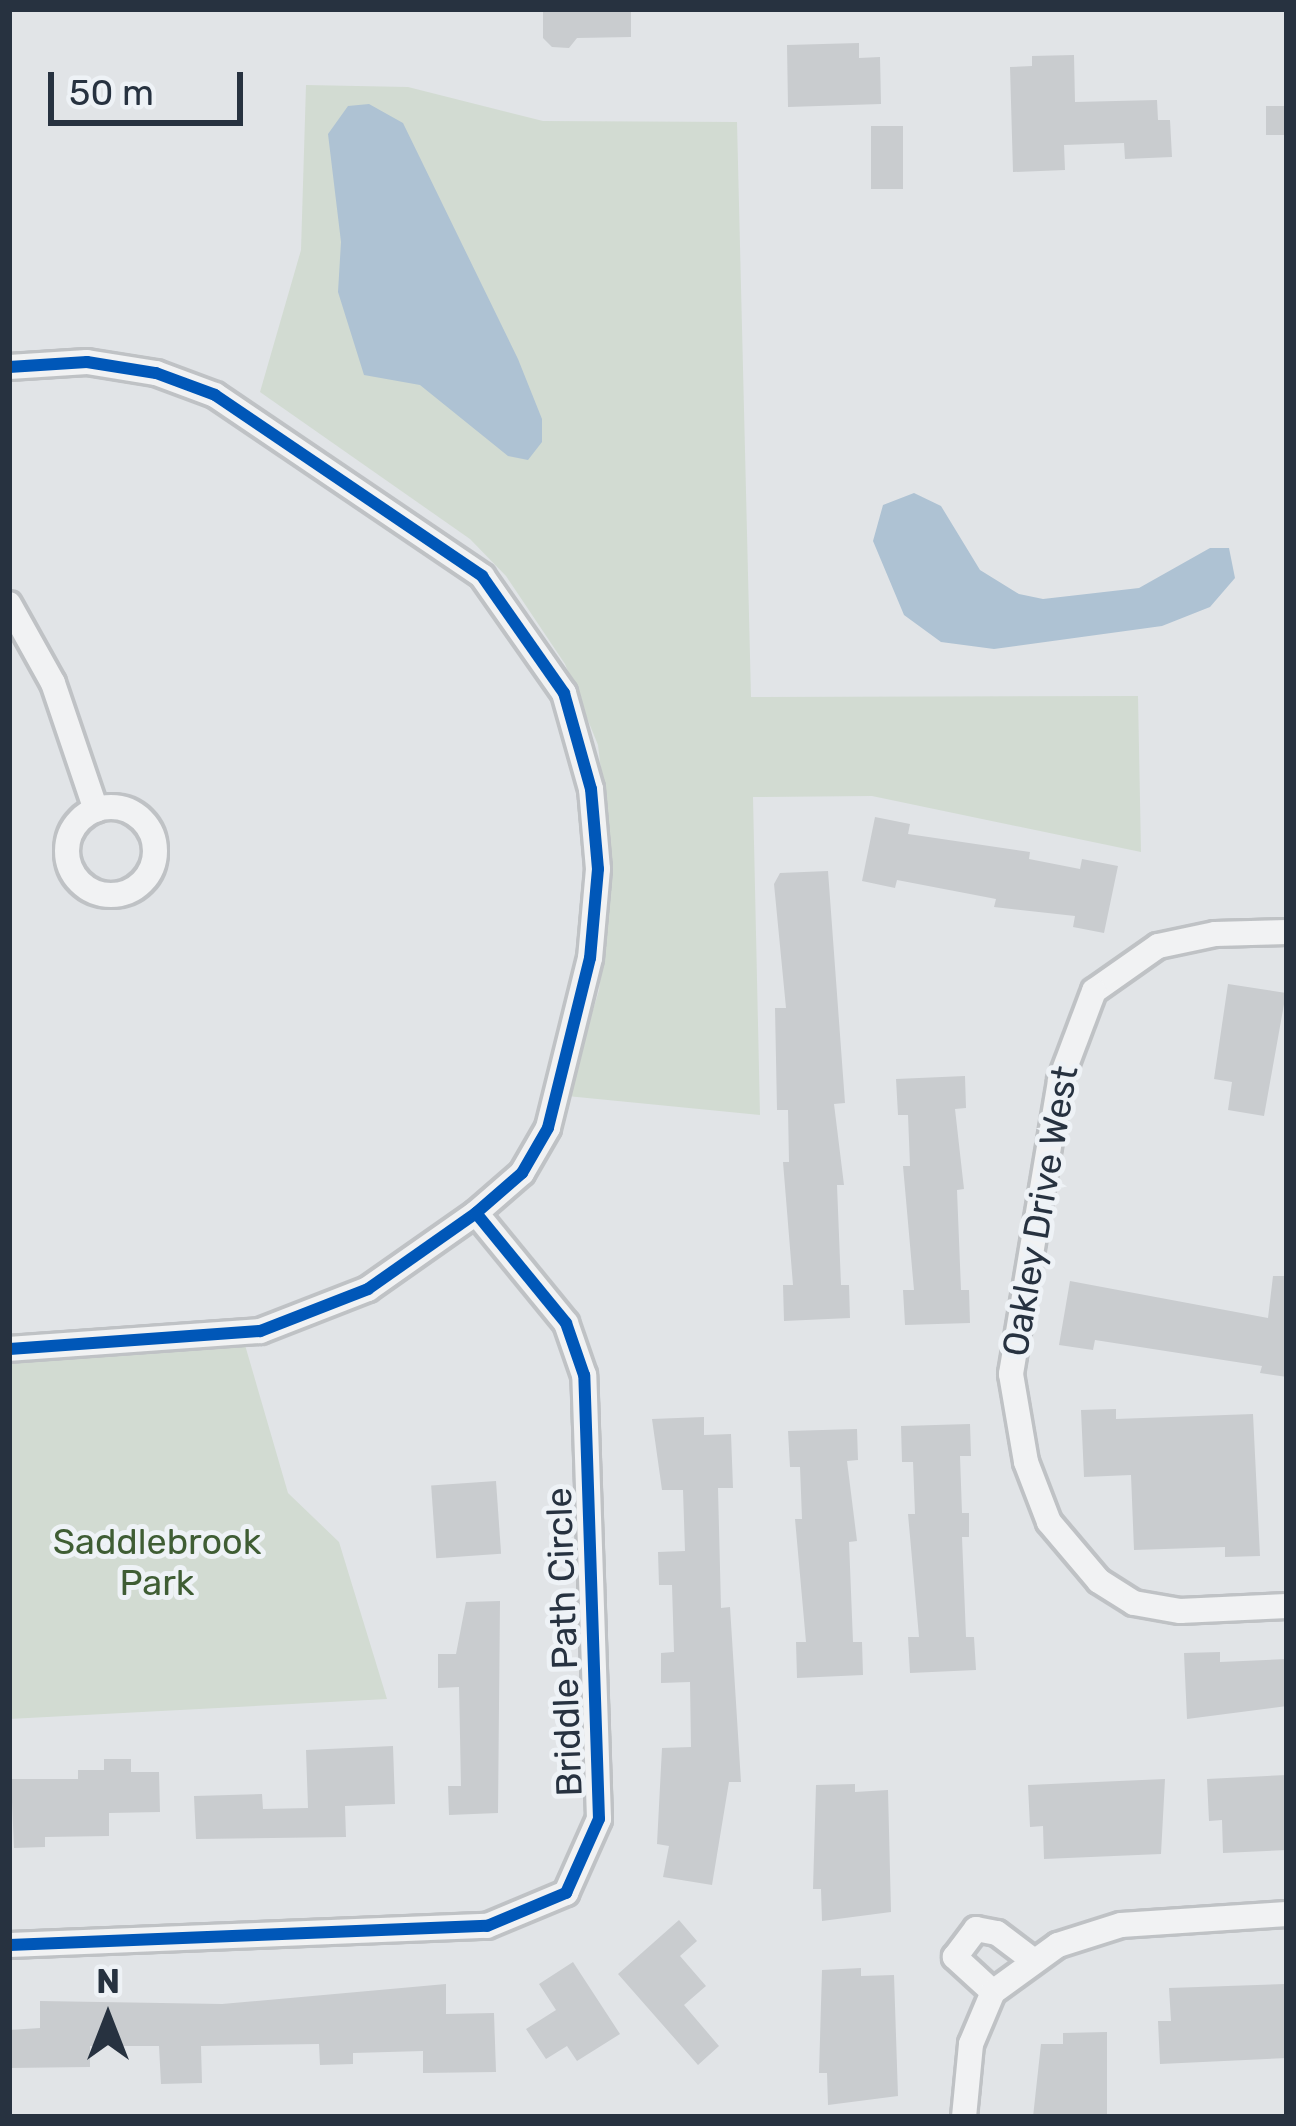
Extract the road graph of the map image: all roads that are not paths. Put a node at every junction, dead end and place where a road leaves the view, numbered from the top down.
1 (9, 367) edge
2 (9, 604) edge
3 (95, 809) dead end
4 (1287, 932) edge
5 (476, 1213) junction
6 (9, 1349) edge
7 (1287, 1606) edge
8 (1287, 1914) edge
9 (9, 1945) edge
10 (1027, 1966) junction
11 (993, 1992) junction
12 (964, 2117) edge

1 - 5 street
2 - 3 street
4 - 7 street, Oakley Drive West
5 - 6 street
5 - 9 street, Briddle Path Circle
8 - 10 street
10 - 11 street
10 - 11 street
11 - 12 street

